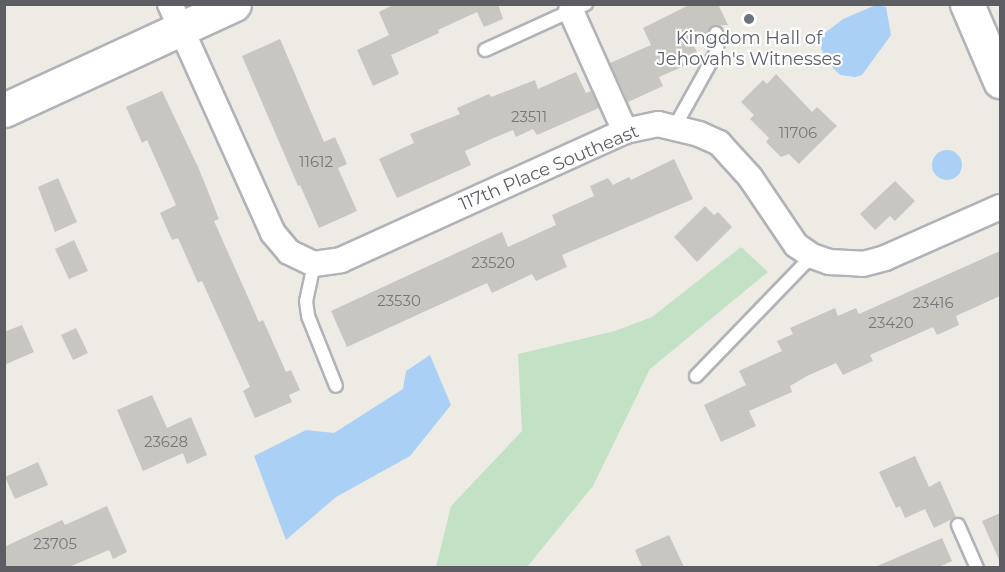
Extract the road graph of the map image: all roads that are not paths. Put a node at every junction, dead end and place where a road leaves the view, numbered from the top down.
1 (234, 4) edge
2 (967, 4) edge
3 (579, 8) edge
4 (175, 17) edge
5 (716, 33) dead end
6 (485, 50) dead end
7 (1000, 81) edge
8 (4, 110) edge
9 (675, 128) junction
10 (625, 131) junction
11 (1000, 207) edge
12 (812, 256) junction
13 (314, 264) junction
14 (696, 376) dead end
15 (336, 386) dead end
16 (958, 525) dead end
17 (977, 567) edge

1 - 4 main road
2 - 7 main road
3 - 6 lane
3 - 10 street
4 - 8 main road
4 - 13 street
5 - 9 lane
9 - 10 street, 117th Place Southeast
9 - 12 street, 117th Place Southeast
10 - 13 street, 117th Place Southeast
11 - 12 street, 117th Place Southeast
12 - 14 lane
13 - 15 lane
16 - 17 lane

